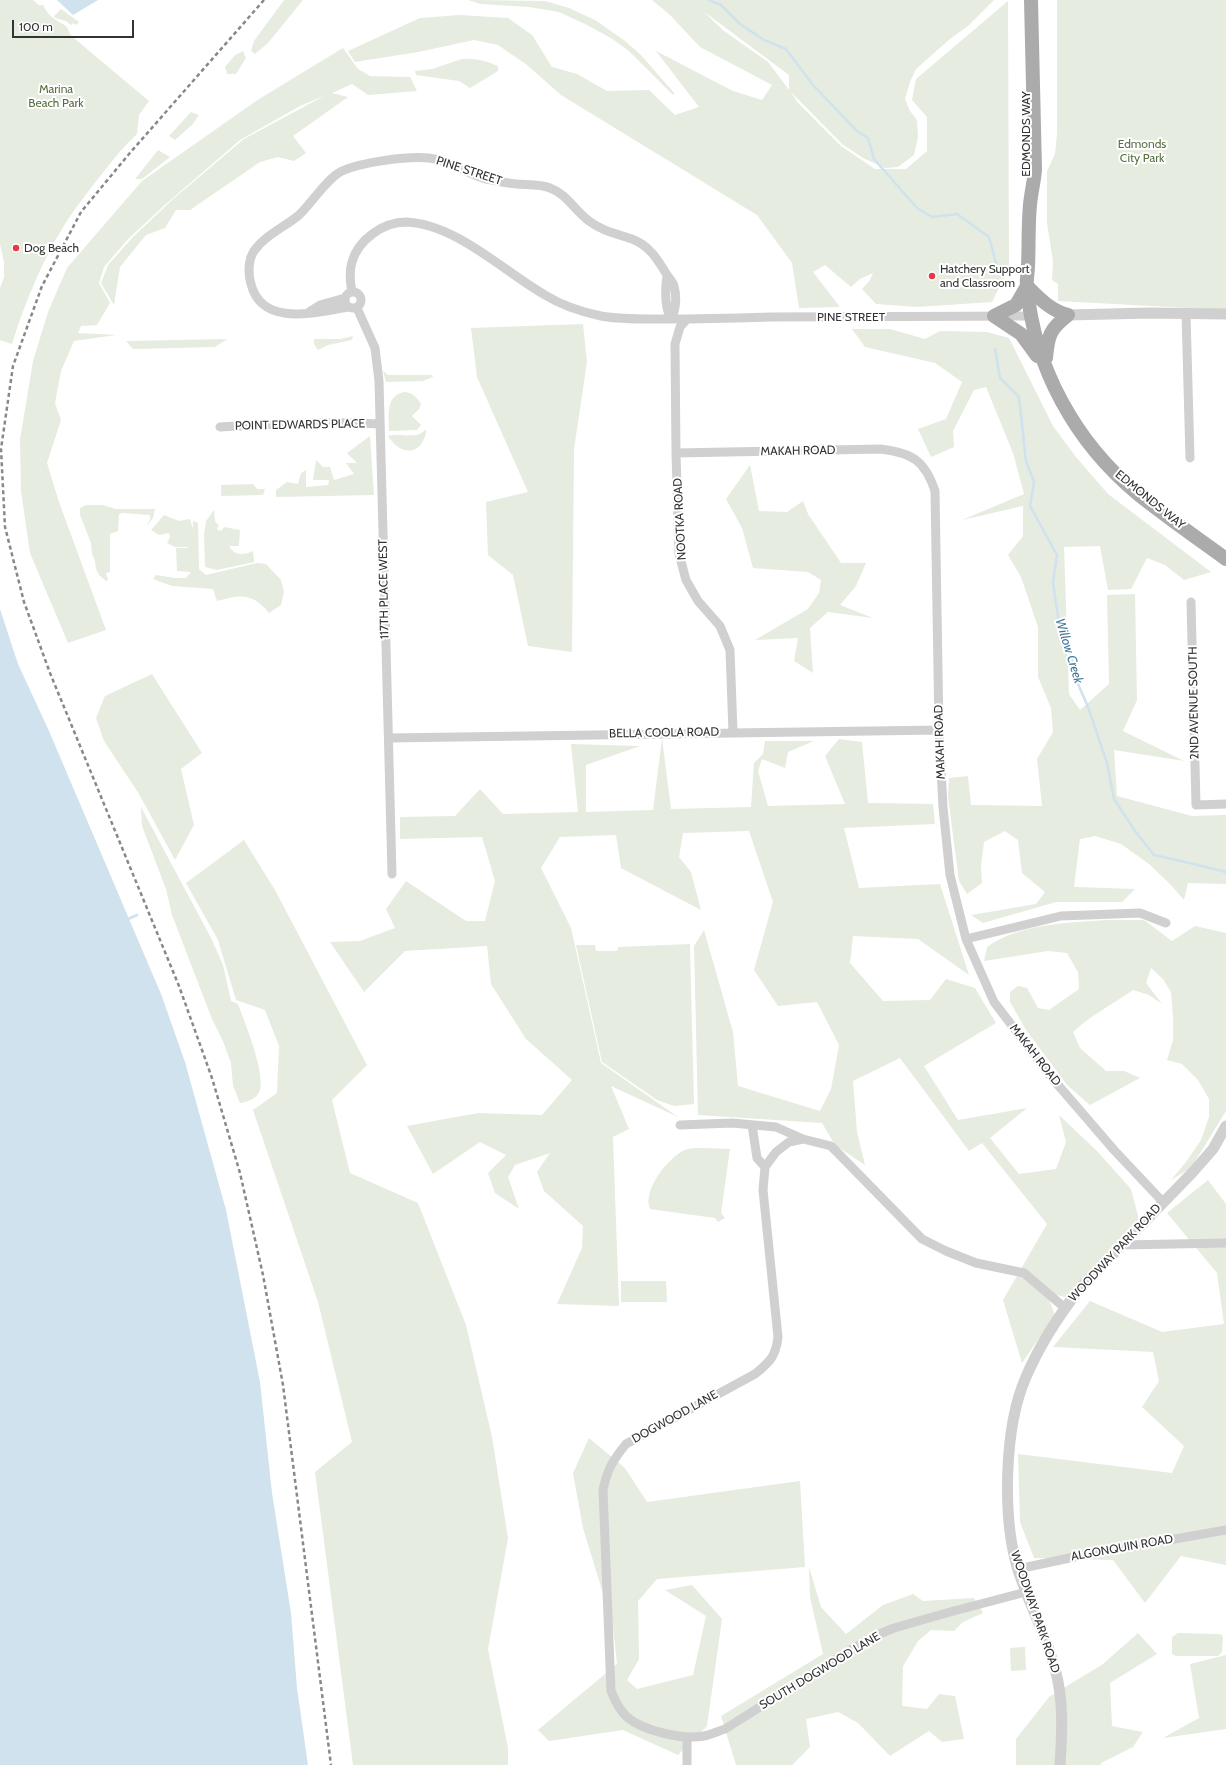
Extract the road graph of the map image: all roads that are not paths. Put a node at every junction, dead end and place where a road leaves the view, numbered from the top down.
1 (1031, 0) edge
2 (1037, 0) edge
3 (1028, 266) junction
4 (1027, 286) junction
5 (348, 295) junction
6 (353, 308) junction
7 (307, 313) junction
8 (1186, 314) junction
9 (1226, 314) edge
10 (1068, 315) junction
11 (994, 316) junction
12 (1032, 316) junction
13 (671, 319) junction
14 (687, 320) junction
15 (1045, 368) junction
16 (380, 424) junction
17 (220, 427) dead end
18 (676, 453) junction
19 (1190, 458) dead end
20 (1226, 559) edge
21 (1191, 602) dead end
22 (939, 730) junction
23 (733, 732) junction
24 (389, 738) junction
25 (1226, 804) edge
26 (392, 874) dead end
27 (1166, 923) dead end
28 (966, 939) junction
29 (680, 1125) dead end
30 (752, 1125) junction
31 (1226, 1126) edge
32 (803, 1139) junction
33 (764, 1167) junction
34 (1163, 1202) junction
35 (1226, 1244) edge
36 (1121, 1245) junction
37 (1065, 1308) junction
38 (1226, 1530) edge
39 (1018, 1569) junction
40 (1026, 1592) junction
41 (687, 1737) junction
42 (687, 1765) edge
43 (1060, 1765) edge

1 - 3 main road, EDMONDS WAY
2 - 3 main road
3 - 4 main road, EDMONDS WAY
4 - 10 main road
4 - 11 main road
4 - 12 main road, EDMONDS WAY
5 - 6 street
5 - 6 street
5 - 7 street
5 - 13 street
6 - 7 street, PINE STREET
6 - 16 street, 117TH PLACE WEST
7 - 13 street, PINE STREET
8 - 9 street
8 - 10 street
8 - 19 street
10 - 15 main road
11 - 12 street, PINE STREET
11 - 14 street, PINE STREET
11 - 15 main road
12 - 15 main road, EDMONDS WAY
13 - 14 street, PINE STREET
14 - 18 street, NOOTKA ROAD
15 - 20 main road, EDMONDS WAY
16 - 17 street, POINT EDWARDS PLACE
16 - 24 street, 117TH PLACE WEST
18 - 22 street, MAKAH ROAD
18 - 23 street, NOOTKA ROAD
21 - 25 street, 2ND AVENUE SOUTH
22 - 23 street, BELLA COOLA ROAD
22 - 28 street, MAKAH ROAD
23 - 24 street, BELLA COOLA ROAD
24 - 26 street, 117TH PLACE WEST
27 - 28 street
28 - 34 street, MAKAH ROAD
29 - 30 street
30 - 32 street
30 - 33 street
31 - 34 street, WOODWAY PARK ROAD
32 - 33 street
32 - 37 street
33 - 41 street, DOGWOOD LANE
34 - 36 street, WOODWAY PARK ROAD
35 - 36 street
36 - 37 street, WOODWAY PARK ROAD
37 - 39 street, WOODWAY PARK ROAD
38 - 39 street, ALGONQUIN ROAD
39 - 40 street, WOODWAY PARK ROAD
40 - 41 street, SOUTH DOGWOOD LANE
40 - 43 street, WOODWAY PARK ROAD
41 - 42 street

